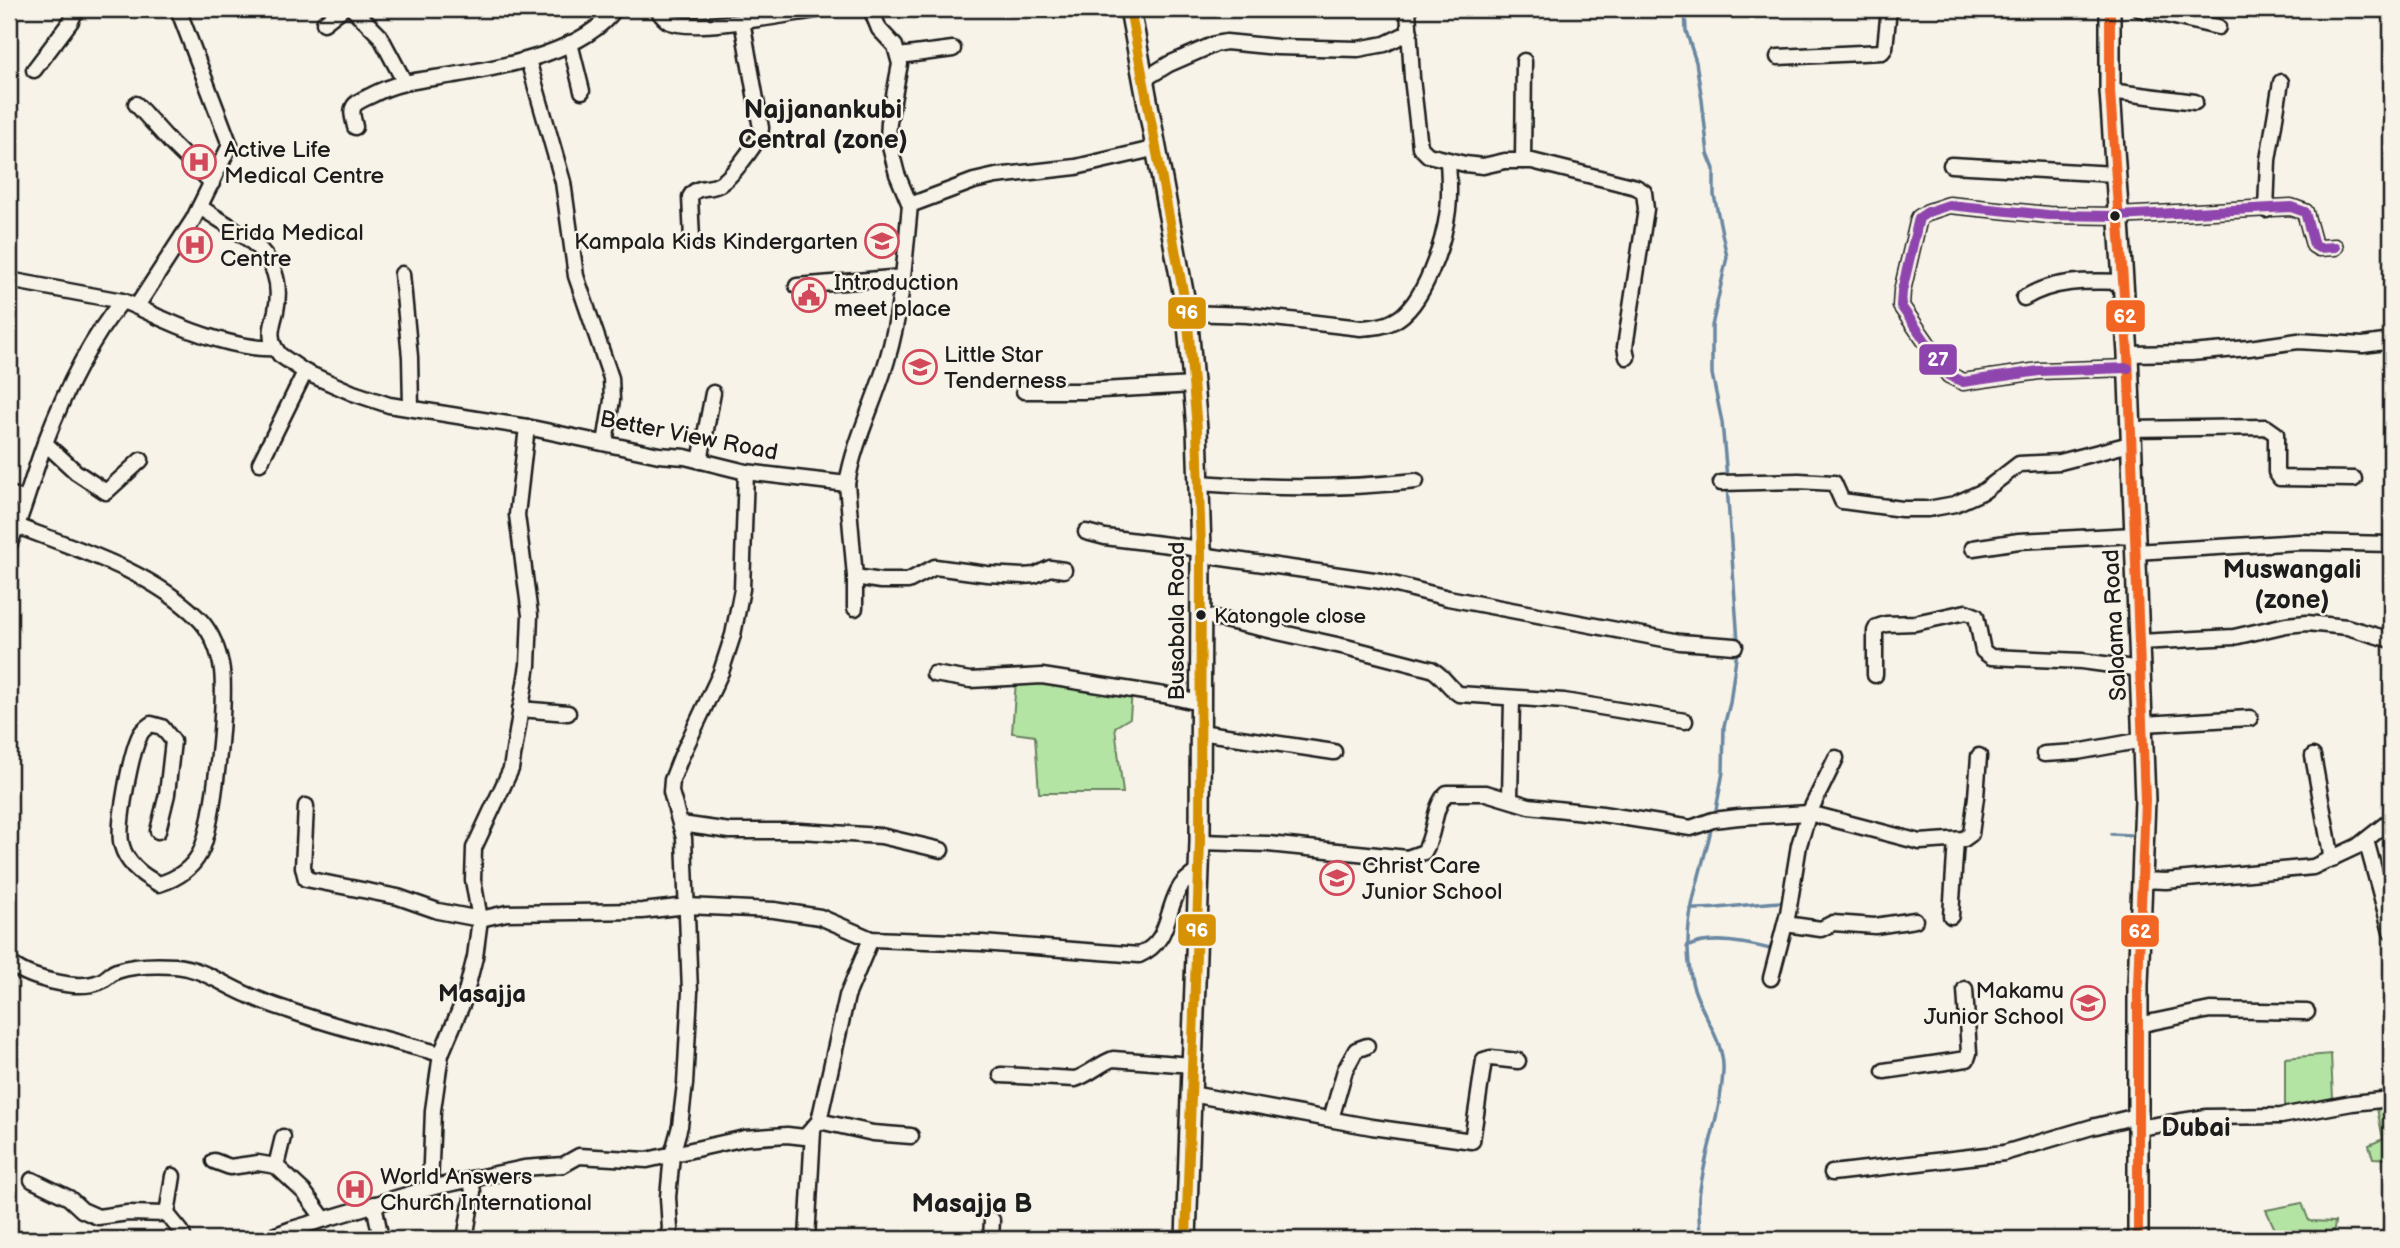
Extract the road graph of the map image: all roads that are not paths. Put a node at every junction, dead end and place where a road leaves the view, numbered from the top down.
1 (74, 9) edge
2 (178, 9) edge
3 (342, 9) edge
4 (353, 9) edge
5 (615, 9) edge
6 (657, 9) edge
7 (822, 9) edge
8 (871, 9) edge
9 (1130, 9) edge
10 (1408, 9) edge
11 (1889, 9) edge
12 (2110, 9) edge
13 (2140, 9) edge
14 (742, 21) junction
15 (324, 23) dead end
16 (2218, 27) dead end
17 (1410, 32) junction
18 (570, 43) junction
19 (953, 49) dead end
20 (899, 56) junction
21 (1778, 57) dead end
22 (528, 60) junction
23 (1524, 61) dead end
24 (34, 70) dead end
25 (1143, 80) junction
26 (404, 81) junction
27 (2281, 82) dead end
28 (582, 91) dead end
29 (2110, 91) junction
30 (2195, 102) dead end
31 (136, 104) dead end
32 (355, 127) dead end
33 (1157, 148) junction
34 (1448, 161) junction
35 (1523, 161) junction
36 (1951, 164) dead end
37 (2115, 174) junction
38 (212, 183) junction
39 (910, 205) junction
40 (200, 207) junction
41 (2266, 210) junction
42 (2117, 216) junction
43 (692, 239) dead end
44 (2335, 247) dead end
45 (402, 274) dead end
46 (903, 277) junction
47 (9, 280) edge
48 (2123, 282) junction
49 (797, 286) dead end
50 (2024, 298) dead end
51 (122, 301) junction
52 (137, 306) junction
53 (1186, 313) junction
54 (2391, 341) edge
55 (275, 348) junction
56 (1626, 357) dead end
57 (2128, 361) junction
58 (305, 372) junction
59 (1194, 385) junction
60 (1024, 391) dead end
61 (713, 393) dead end
62 (411, 408) junction
63 (527, 427) junction
64 (2130, 437) junction
65 (45, 443) junction
66 (605, 443) junction
67 (141, 460) dead end
68 (700, 461) junction
69 (260, 463) dead end
70 (746, 472) junction
71 (2354, 479) dead end
72 (1416, 481) dead end
73 (1199, 483) junction
74 (847, 484) junction
75 (1721, 484) dead end
76 (9, 493) edge
77 (25, 501) junction
78 (18, 526) junction
79 (1086, 531) dead end
80 (2135, 543) junction
81 (2391, 544) edge
82 (9, 545) edge
83 (1973, 548) dead end
84 (1200, 552) junction
85 (1064, 570) dead end
86 (855, 577) junction
87 (855, 608) dead end
88 (1201, 615) junction
89 (2391, 640) edge
90 (2140, 642) junction
91 (1735, 646) dead end
92 (2141, 668) junction
93 (934, 674) dead end
94 (1875, 675) dead end
95 (1512, 699) junction
96 (1200, 703) junction
97 (520, 709) junction
98 (568, 713) dead end
99 (2250, 719) dead end
100 (1685, 721) dead end
101 (1200, 732) junction
102 (2143, 732) junction
103 (1334, 752) dead end
104 (2043, 754) dead end
105 (1979, 756) dead end
106 (2313, 756) dead end
107 (1836, 758) dead end
108 (1510, 799) junction
109 (306, 806) dead end
110 (1809, 813) junction
111 (2391, 820) edge
112 (681, 824) junction
113 (158, 831) dead end
114 (1956, 840) junction
115 (2366, 840) junction
116 (1200, 842) junction
117 (941, 850) dead end
118 (2332, 860) junction
119 (1198, 871) junction
120 (2140, 880) junction
121 (687, 906) junction
122 (1951, 916) dead end
123 (480, 919) junction
124 (1915, 920) dead end
125 (1785, 924) junction
126 (2391, 932) edge
127 (872, 939) junction
128 (9, 962) edge
129 (1772, 978) dead end
130 (1965, 989) dead end
131 (2308, 1012) dead end
132 (2138, 1025) junction
133 (1367, 1046) dead end
134 (441, 1054) junction
135 (1518, 1060) dead end
136 (1192, 1065) junction
137 (1884, 1070) dead end
138 (1002, 1075) dead end
139 (1191, 1094) junction
140 (2391, 1099) edge
141 (1331, 1119) junction
142 (2138, 1122) junction
143 (816, 1126) junction
144 (911, 1136) dead end
145 (283, 1137) dead end
146 (672, 1156) junction
147 (214, 1161) dead end
148 (276, 1166) junction
149 (1832, 1173) dead end
150 (173, 1177) dead end
151 (471, 1179) junction
152 (32, 1180) dead end
153 (430, 1188) junction
154 (374, 1204) junction
155 (167, 1214) junction
156 (324, 1219) junction
157 (992, 1220) dead end
158 (184, 1239) edge
159 (265, 1239) edge
160 (381, 1239) edge
161 (465, 1239) edge
162 (667, 1239) edge
163 (807, 1239) edge
164 (991, 1239) edge
165 (1186, 1239) edge
166 (2138, 1239) edge

1 - 24 street
2 - 38 street
3 - 15 street
4 - 26 street
5 - 18 street
6 - 14 street
7 - 14 street
8 - 20 street
9 - 25 street, Busabala Road
10 - 17 street
11 - 21 street
12 - 29 street, Salaama Road
13 - 16 street
14 - 43 street
17 - 25 street
17 - 34 street
18 - 22 street
18 - 28 street
19 - 20 street
20 - 39 street
22 - 26 street
22 - 66 street
23 - 35 street
25 - 33 street, Busabala Road
26 - 32 street
27 - 41 street
29 - 30 street
29 - 37 street, Salaama Road
31 - 38 street
33 - 39 street
33 - 53 street, Busabala Road
34 - 35 street
34 - 53 street
35 - 56 street
36 - 37 street
37 - 42 street, Salaama Road
38 - 40 street
39 - 46 street
40 - 52 street
40 - 55 street
41 - 42 street
41 - 44 street
42 - 48 street, Salaama Road
42 - 57 street
45 - 62 street
46 - 49 street
46 - 74 street
47 - 51 street
48 - 50 street
48 - 57 street, Salaama Road
51 - 52 street
51 - 65 street
52 - 55 street
53 - 59 street, Busabala Road
54 - 57 street
55 - 58 street, Better View Road
57 - 64 street, Salaama Road
58 - 62 street, Better View Road
58 - 69 street
59 - 60 street
59 - 73 street, Busabala Road
61 - 68 street
62 - 63 street, Better View Road
63 - 66 street, Better View Road
63 - 97 street
64 - 71 street
64 - 75 street
64 - 80 street, Salaama Road
65 - 67 street
65 - 77 street
66 - 68 street, Better View Road
68 - 70 street, Better View Road
70 - 74 street, Better View Road
70 - 112 street
72 - 73 street
73 - 84 street, Busabala Road
74 - 86 street
76 - 77 street
77 - 78 street
78 - 82 street
78 - 113 street
79 - 84 street
80 - 81 street
80 - 83 street
80 - 90 street, Salaama Road
84 - 88 street, Busabala Road
84 - 91 street
85 - 86 street
86 - 87 street
88 - 95 street
88 - 96 street, Busabala Road
89 - 90 street
90 - 92 street, Salaama Road
92 - 94 street
92 - 102 street, Salaama Road
93 - 96 street
95 - 100 street
95 - 108 street
96 - 101 street, Busabala Road
97 - 98 street
97 - 123 street
99 - 102 street
101 - 103 street
101 - 116 street, Busabala Road
102 - 104 street
102 - 120 street, Salaama Road
105 - 114 street
106 - 118 street
107 - 110 street
108 - 110 street
108 - 116 street
109 - 123 street
110 - 114 street
110 - 125 street
111 - 115 street
112 - 117 street
112 - 121 street
114 - 122 street
115 - 118 street
115 - 126 street
116 - 119 street, Busabala Road
118 - 120 street
119 - 127 street
119 - 136 street, Busabala Road
120 - 132 street, Salaama Road
121 - 123 street
121 - 127 street
121 - 146 street
123 - 134 street
124 - 125 street
125 - 129 street
127 - 143 street
128 - 134 street
130 - 137 street
131 - 132 street
132 - 142 street, Salaama Road
133 - 141 street
134 - 153 street
135 - 141 street
136 - 138 street
136 - 139 street, Busabala Road
139 - 141 street
139 - 165 street, Busabala Road
140 - 142 street
142 - 149 street
142 - 166 street, Salaama Road
143 - 144 street
143 - 146 street
143 - 163 street
145 - 148 street
146 - 151 street
146 - 162 street
147 - 148 street
148 - 156 street
150 - 155 street
151 - 153 street
151 - 161 street
152 - 155 street
153 - 154 street
154 - 156 street
154 - 160 street
155 - 158 street
156 - 159 street
157 - 164 street

